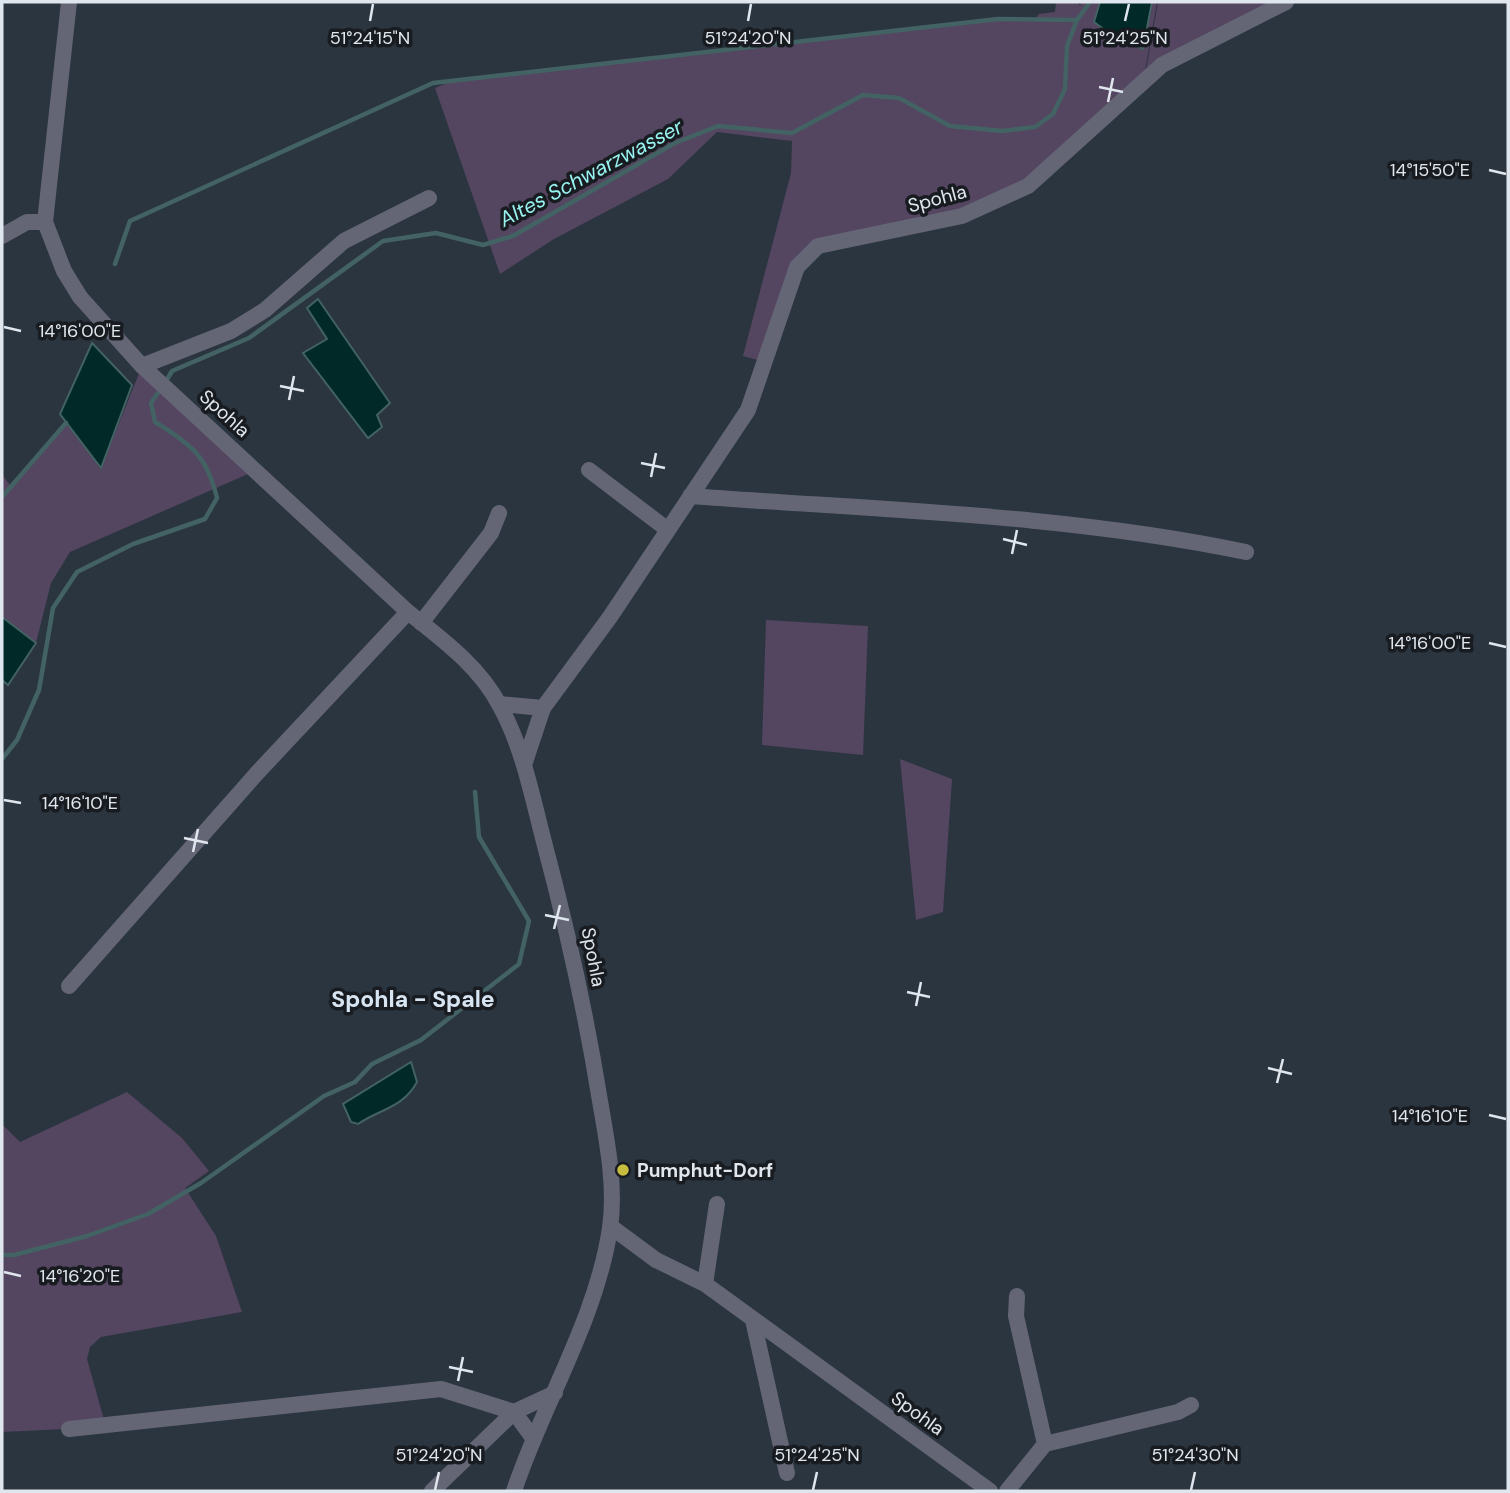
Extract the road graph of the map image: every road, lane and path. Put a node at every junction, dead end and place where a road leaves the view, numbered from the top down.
1 (69, 2) edge
2 (1286, 2) edge
3 (429, 198) dead end
4 (45, 222) junction
5 (2, 236) edge
6 (147, 371) junction
7 (589, 470) dead end
8 (691, 496) junction
9 (499, 513) dead end
10 (668, 530) junction
11 (1246, 551) dead end
12 (415, 617) junction
13 (499, 704) junction
14 (543, 708) junction
15 (524, 765) junction
16 (69, 986) dead end
17 (717, 1205) dead end
18 (610, 1226) junction
19 (705, 1284) junction
20 (1017, 1296) dead end
21 (753, 1320) junction
22 (555, 1393) junction
23 (1191, 1405) dead end
24 (514, 1412) junction
25 (69, 1429) dead end
26 (533, 1438) junction
27 (1045, 1444) junction
28 (787, 1473) dead end
29 (432, 1491) edge
30 (514, 1491) edge
31 (990, 1491) edge
32 (1007, 1491) edge

1 - 4 street, Spohla
2 - 8 street, Spohla
3 - 6 street
4 - 5 street
4 - 6 street, Spohla
6 - 12 street, Spohla
7 - 10 street
8 - 10 street, Spohla
8 - 11 street
9 - 12 street
10 - 14 street, Spohla
12 - 13 street, Spohla
12 - 16 street
13 - 14 street
13 - 15 street, Spohla
14 - 15 street, Spohla
15 - 18 street, Spohla
17 - 19 street
18 - 19 street, Spohla
18 - 22 street, Spohla
19 - 21 street, Spohla
20 - 27 street
21 - 28 street
21 - 31 street, Spohla
22 - 24 street
22 - 26 street, Spohla
23 - 27 street
24 - 25 street
24 - 26 street
24 - 29 street
26 - 30 street, Spohla
27 - 32 street

